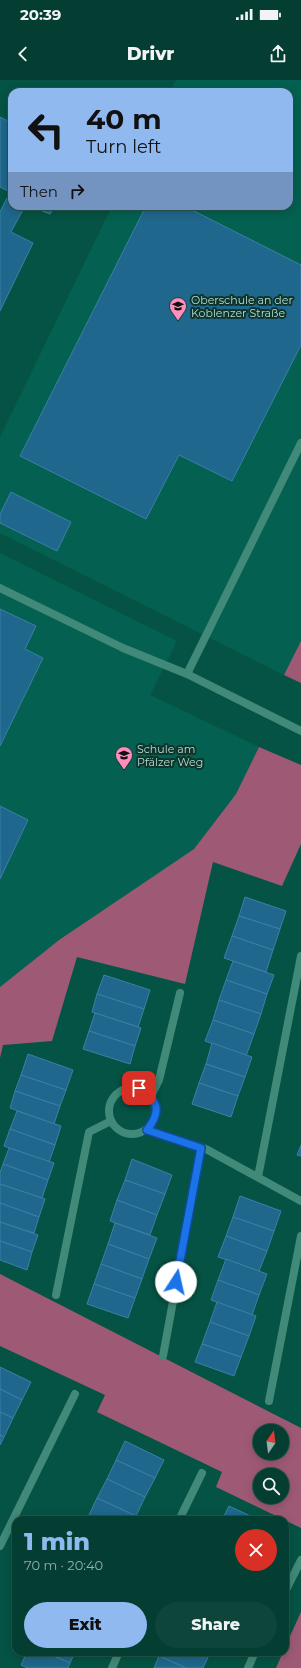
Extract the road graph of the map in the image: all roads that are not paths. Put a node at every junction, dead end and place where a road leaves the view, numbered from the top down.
1 (301, 443) edge
2 (0, 588) edge
3 (187, 674) junction
4 (301, 731) edge
5 (301, 956) edge
6 (180, 993) dead end
7 (151, 1096) junction
8 (111, 1121) junction
9 (147, 1130) junction
10 (201, 1148) junction
11 (258, 1177) junction
12 (301, 1201) edge
13 (301, 1236) edge
14 (56, 1295) dead end
15 (163, 1356) dead end
16 (75, 1394) dead end
17 (269, 1401) dead end
18 (202, 1473) dead end
19 (15, 1516) edge
20 (181, 1516) edge
21 (12, 1522) edge
22 (0, 1546) edge
23 (301, 1560) edge
24 (289, 1584) edge
25 (117, 1656) edge
26 (254, 1656) edge
27 (112, 1668) edge
28 (248, 1668) edge

1 - 3 street
2 - 3 street
3 - 4 street
5 - 11 street
6 - 7 street
7 - 8 street
7 - 9 street
8 - 9 street
8 - 14 street
9 - 10 street
10 - 11 street
10 - 15 street
11 - 12 street
13 - 17 street
16 - 19 street
18 - 20 street
21 - 22 street
23 - 24 street
25 - 27 street
26 - 28 street

